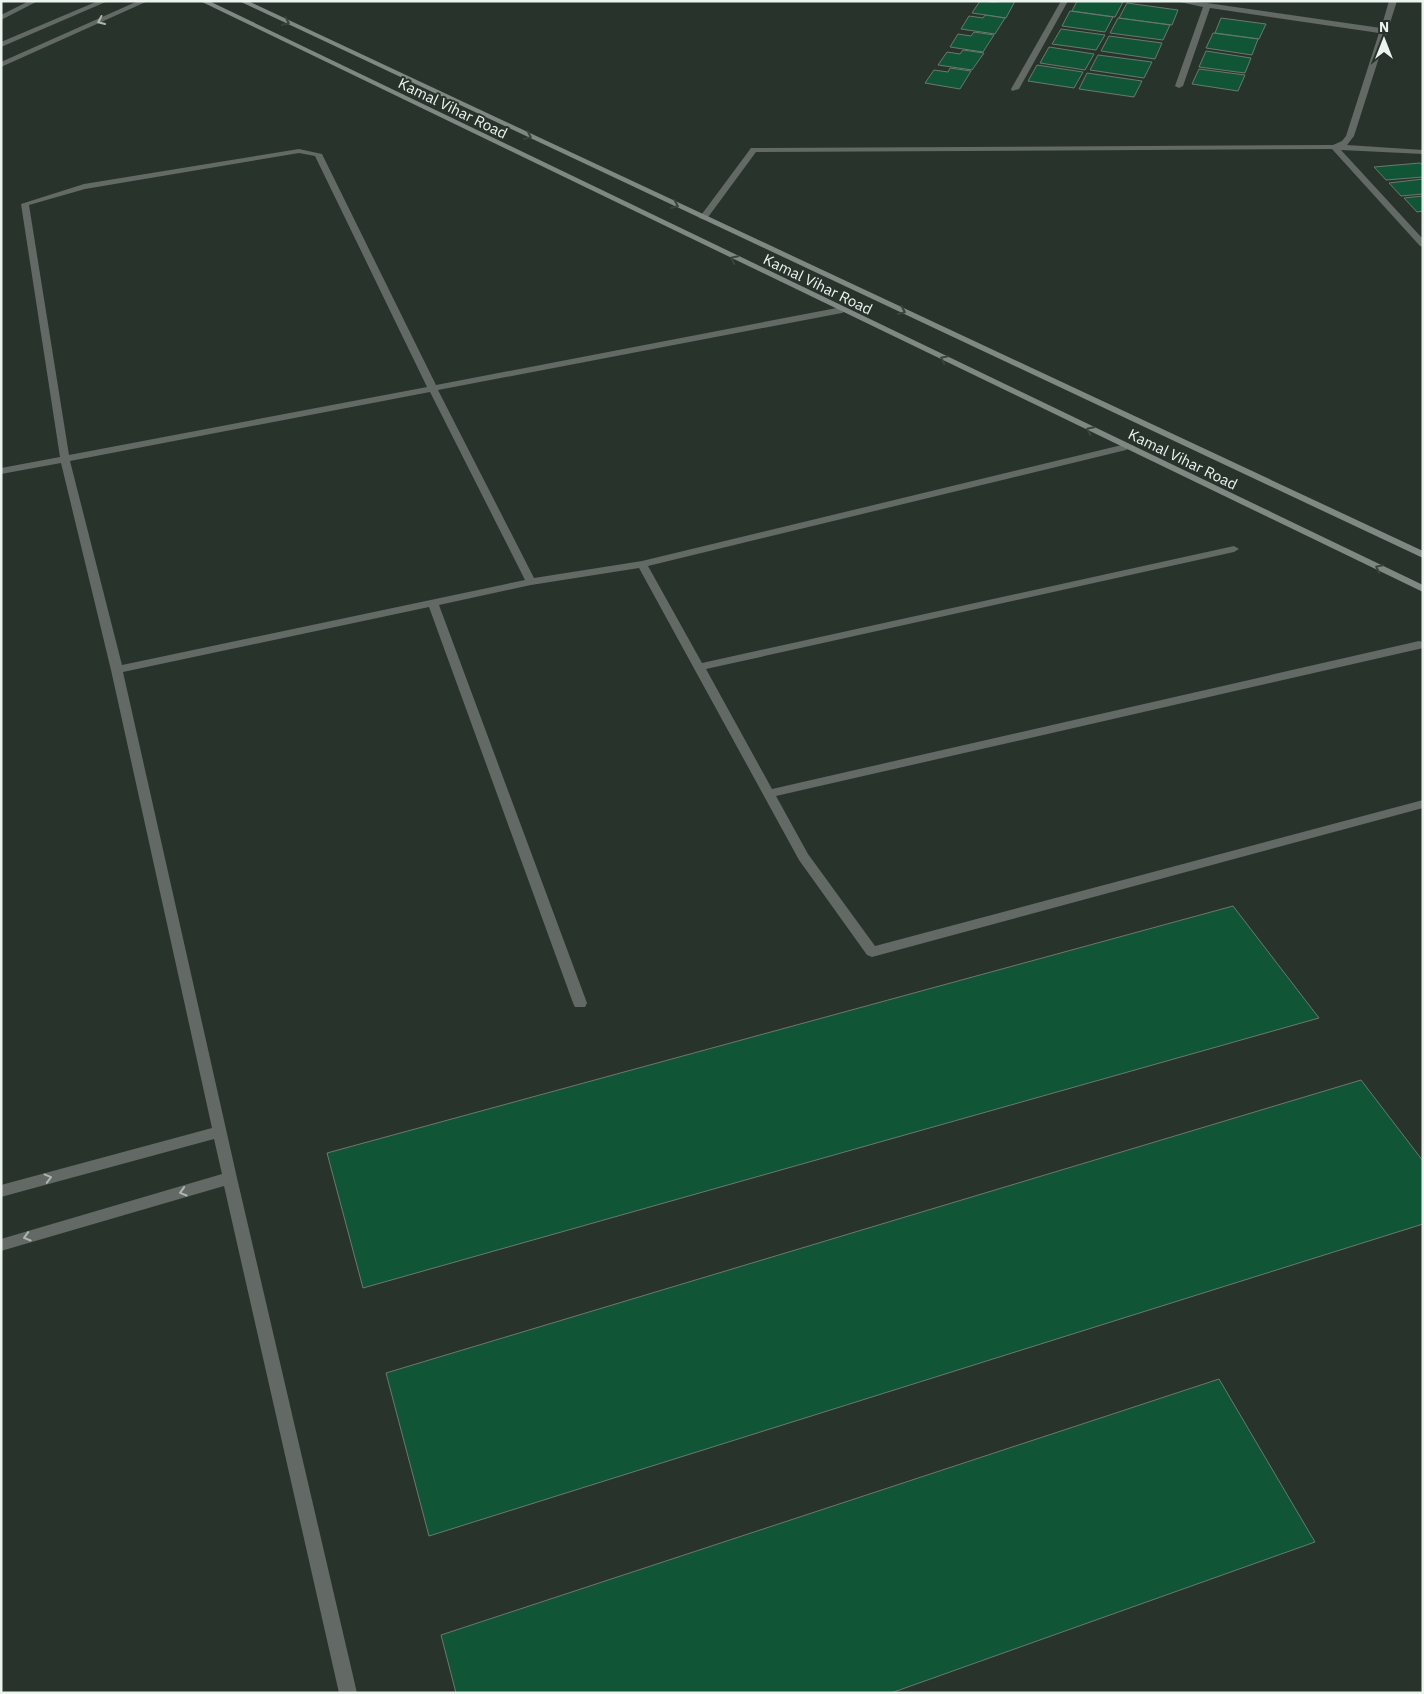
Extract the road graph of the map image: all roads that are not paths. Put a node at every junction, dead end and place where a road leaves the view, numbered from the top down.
1 (35, 1) edge
2 (105, 1) edge
3 (145, 1) edge
4 (203, 1) edge
5 (242, 1) edge
6 (1065, 1) edge
7 (1178, 1) edge
8 (1393, 1) edge
9 (1206, 5) junction
10 (1, 18) edge
11 (1383, 31) junction
12 (1, 44) edge
13 (1, 65) edge
14 (1178, 86) dead end
15 (1015, 89) dead end
16 (1334, 147) junction
17 (1423, 152) edge
18 (703, 218) junction
19 (1423, 244) edge
20 (842, 310) junction
21 (432, 387) junction
22 (1126, 447) junction
23 (65, 458) junction
24 (1, 471) edge
25 (1234, 549) dead end
26 (1423, 555) edge
27 (642, 564) junction
28 (531, 582) junction
29 (1423, 589) edge
30 (433, 603) junction
31 (1419, 645) dead end
32 (699, 667) junction
33 (118, 670) junction
34 (768, 794) junction
35 (1423, 804) edge
36 (580, 1003) dead end
37 (220, 1132) junction
38 (230, 1178) junction
39 (1, 1191) edge
40 (1, 1245) edge
41 (348, 1693) edge

1 - 10 street
2 - 12 street
3 -> 13 street
20 -> 4 main road, Kamal Vihar Road
5 -> 18 main road, Kamal Vihar Road
6 - 15 street
7 - 9 street
8 - 11 street
9 - 11 street
9 - 14 street
11 - 16 street
16 - 17 street
16 - 18 street
16 - 19 street
18 -> 26 main road, Kamal Vihar Road
20 - 21 street
22 -> 20 main road, Kamal Vihar Road
21 - 23 street
21 - 23 street
21 - 28 street
22 - 27 street
29 -> 22 main road, Kamal Vihar Road
23 - 24 street
23 - 33 street
25 - 32 street
27 - 28 street
27 - 32 street
28 - 30 street
30 - 33 street
30 - 36 street
31 - 34 street
32 - 34 street
33 - 37 street
34 - 35 street
37 - 38 street
39 -> 37 street
38 -> 40 street
38 - 41 street

